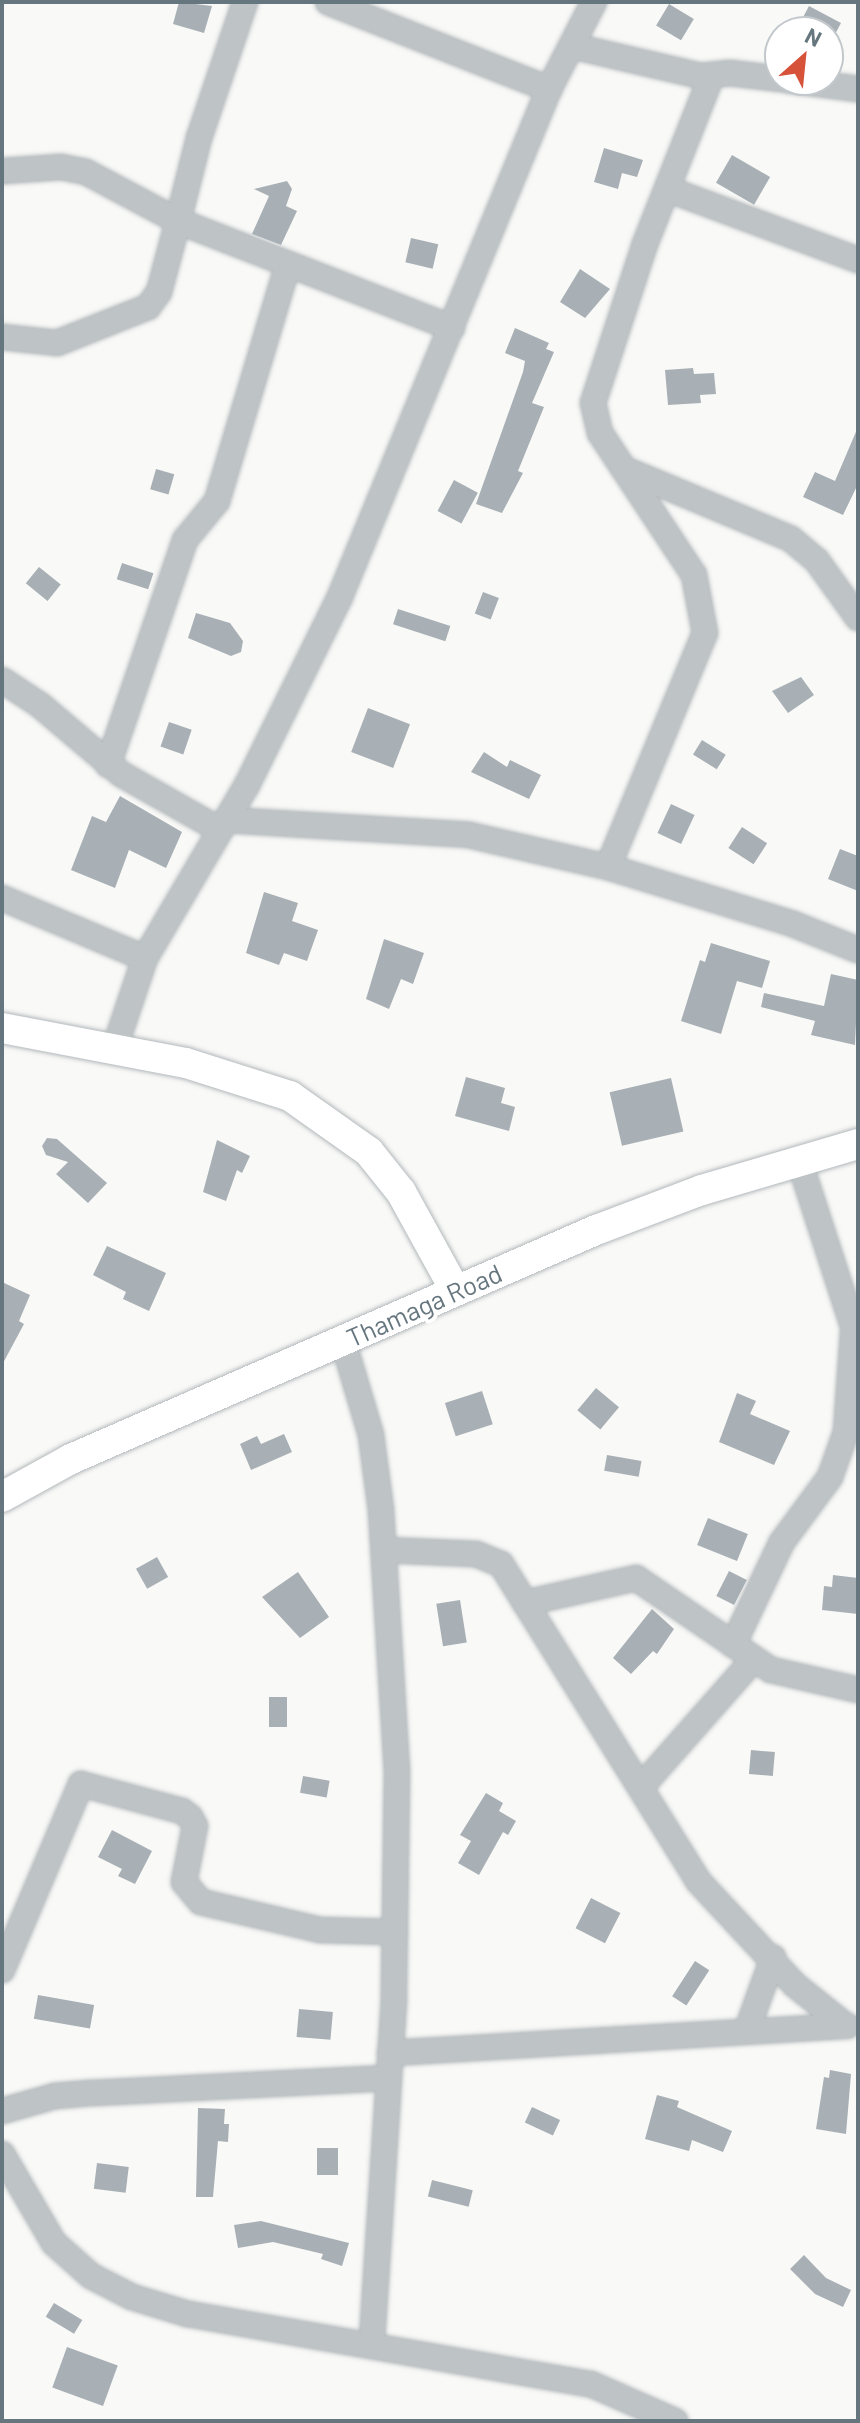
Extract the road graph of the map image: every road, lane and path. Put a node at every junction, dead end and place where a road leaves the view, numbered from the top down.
1 (245, 2) edge
2 (328, 2) edge
3 (594, 2) edge
4 (572, 46) junction
5 (711, 77) junction
6 (764, 77) edge
7 (549, 89) junction
8 (2, 171) edge
9 (667, 189) junction
10 (178, 221) junction
11 (858, 260) edge
12 (287, 268) junction
13 (452, 328) junction
14 (2, 337) edge
15 (624, 469) junction
16 (858, 618) edge
17 (2, 680) edge
18 (108, 765) junction
19 (223, 825) junction
20 (608, 867) junction
21 (2, 898) edge
22 (858, 950) edge
23 (145, 958) junction
24 (2, 1028) edge
25 (114, 1050) junction
26 (858, 1144) edge
27 (799, 1160) junction
28 (455, 1290) junction
29 (855, 1338) edge
30 (343, 1341) junction
31 (2, 1497) edge
32 (384, 1550) junction
33 (525, 1603) junction
34 (733, 1645) junction
35 (753, 1660) junction
36 (858, 1690) edge
37 (642, 1786) junction
38 (395, 1932) junction
39 (773, 1958) junction
40 (2, 1970) edge
41 (851, 2027) edge
42 (747, 2030) junction
43 (390, 2053) junction
44 (389, 2078) junction
45 (2, 2111) edge
46 (2, 2154) edge
47 (372, 2342) junction
48 (675, 2421) edge

1 - 10 street
2 - 7 street
3 - 4 street
4 - 5 street
4 - 7 street
5 - 6 street
5 - 9 street
7 - 13 street
8 - 10 street
9 - 11 street
9 - 15 street
10 - 12 street
10 - 14 street
12 - 13 street
12 - 18 street
13 - 19 street
15 - 16 street
15 - 20 street
17 - 18 street
18 - 19 street
19 - 20 street
19 - 23 street
20 - 22 street
21 - 23 street
23 - 25 street
24 - 25 main road
25 - 28 main road
26 - 27 main road, Thamaga Road
27 - 28 main road, Thamaga Road
27 - 29 street
28 - 30 main road, Thamaga Road
29 - 34 street
30 - 31 main road, Thamaga Road
30 - 32 street
32 - 33 street
32 - 38 street
33 - 34 street
33 - 37 street
34 - 35 street
35 - 36 street
35 - 37 street
37 - 39 street
38 - 40 street
38 - 43 street
39 - 41 street
39 - 42 street
41 - 42 street
42 - 43 street
43 - 44 street
44 - 45 street
44 - 47 street
46 - 47 street
47 - 48 street

